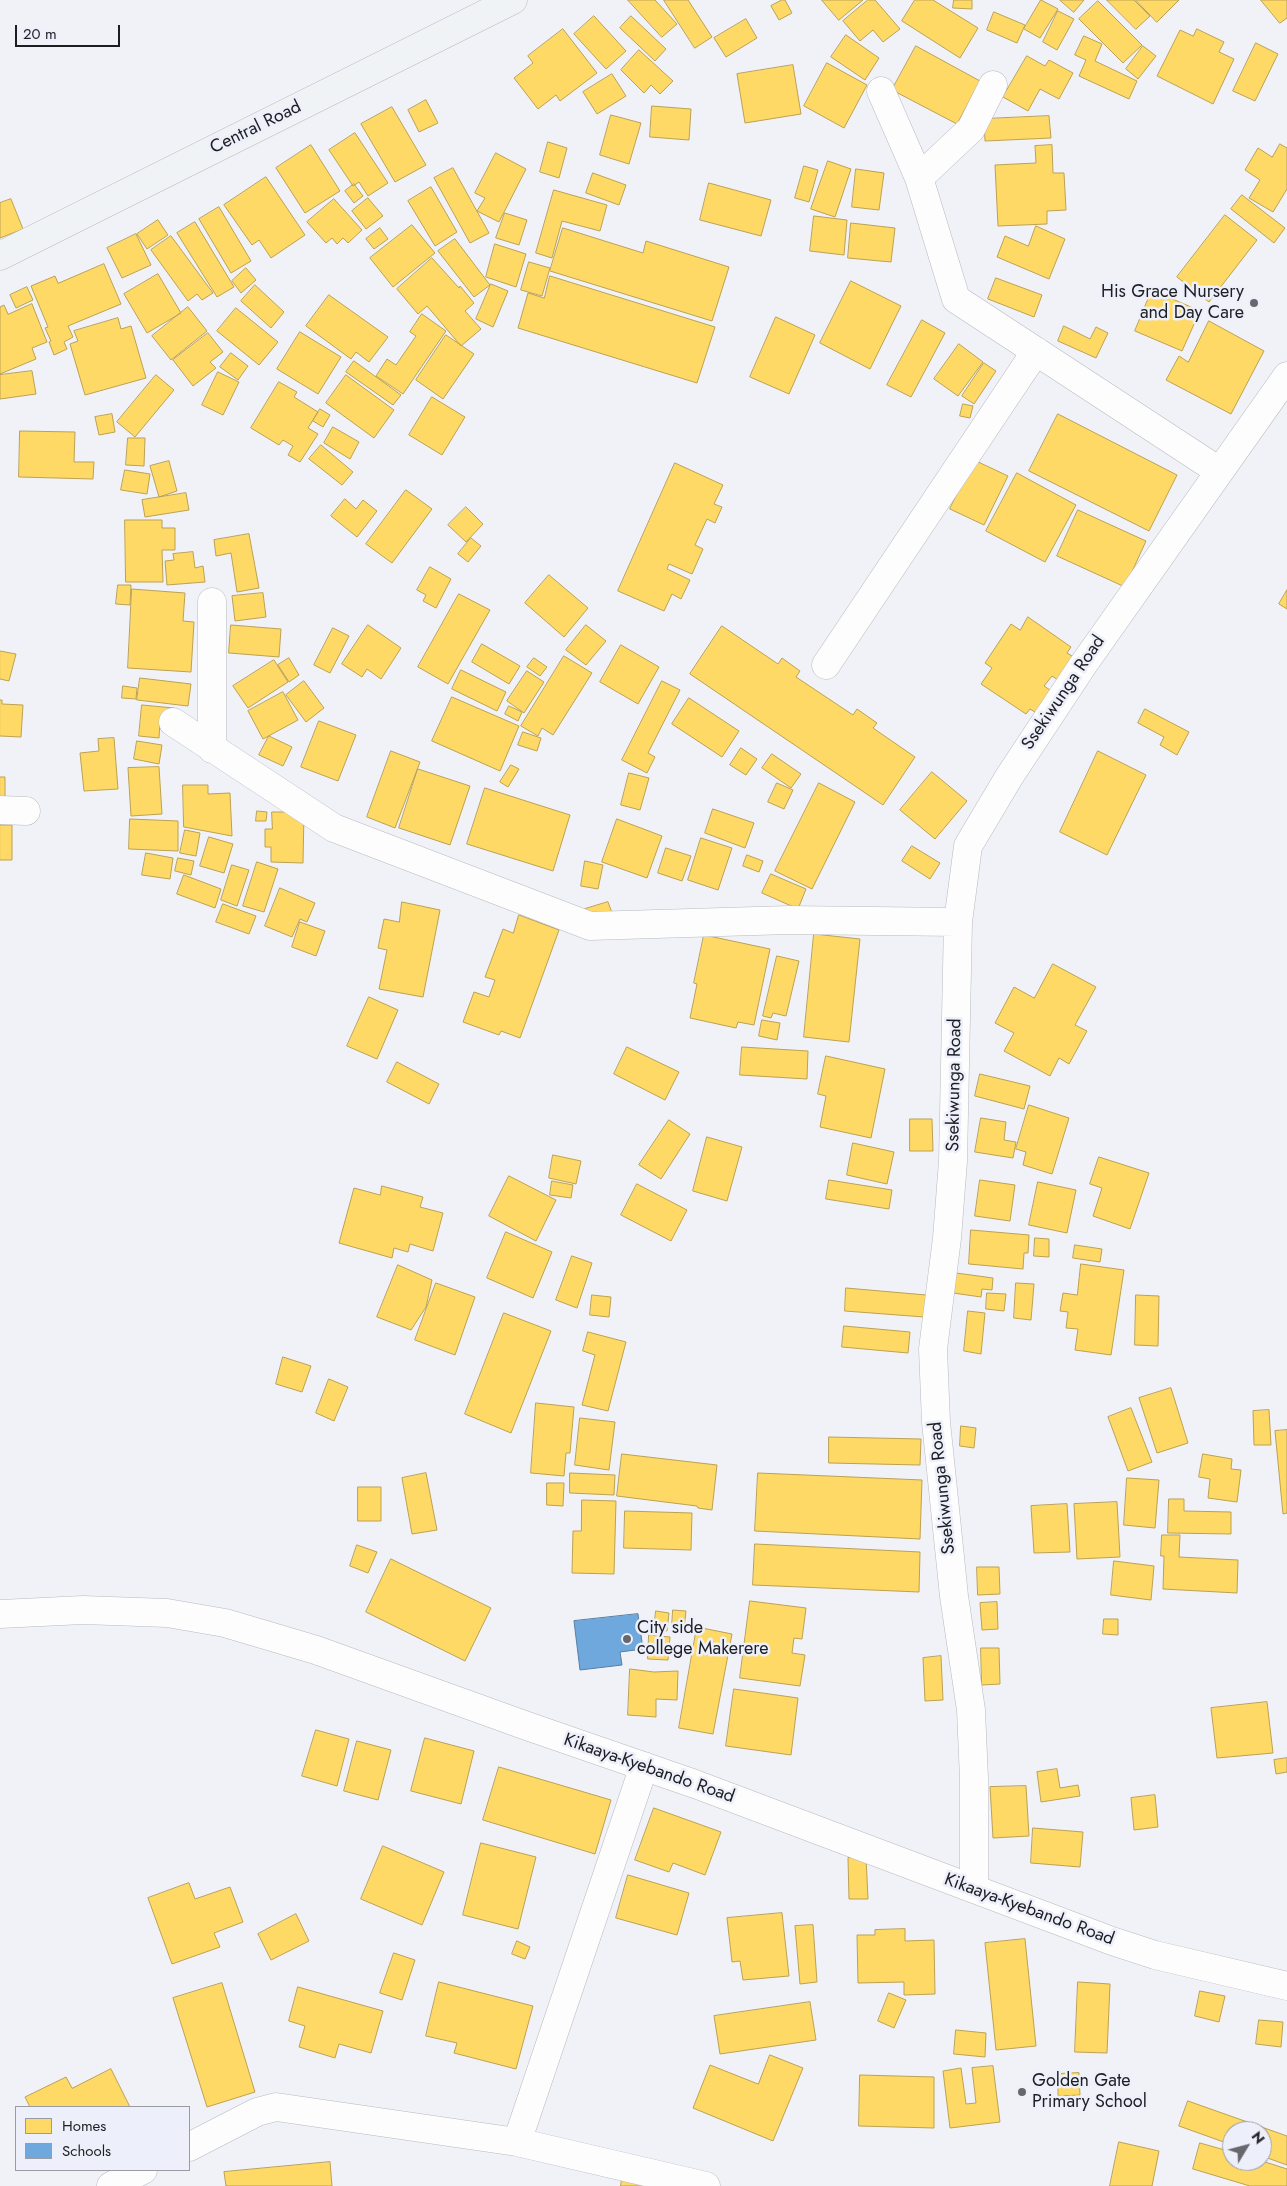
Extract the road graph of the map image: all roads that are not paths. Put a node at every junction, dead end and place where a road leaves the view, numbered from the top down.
1 (513, 0) edge
2 (993, 85) dead end
3 (881, 92) dead end
4 (919, 178) junction
5 (0, 256) edge
6 (1036, 351) junction
7 (1287, 376) edge
8 (1219, 471) junction
9 (212, 602) dead end
10 (826, 665) dead end
11 (172, 722) dead end
12 (212, 749) junction
13 (958, 922) junction
14 (0, 1614) edge
15 (644, 1766) junction
16 (974, 1889) junction
17 (1287, 1986) edge
18 (517, 2142) junction
19 (190, 2146) edge
20 (141, 2171) edge
21 (111, 2186) edge
22 (706, 2186) edge

1 - 5 street, Central Road
2 - 4 street
3 - 4 street
4 - 6 street
6 - 8 street
6 - 10 street
7 - 8 street, Ssekiwunga Road
8 - 13 street, Ssekiwunga Road
9 - 12 street
11 - 12 street
12 - 13 street
13 - 16 street, Ssekiwunga Road
14 - 15 street, Kikaaya-Kyebando Road
15 - 16 street, Kikaaya-Kyebando Road
15 - 18 street
16 - 17 street, Kikaaya-Kyebando Road
18 - 19 street
18 - 22 street
20 - 21 street

